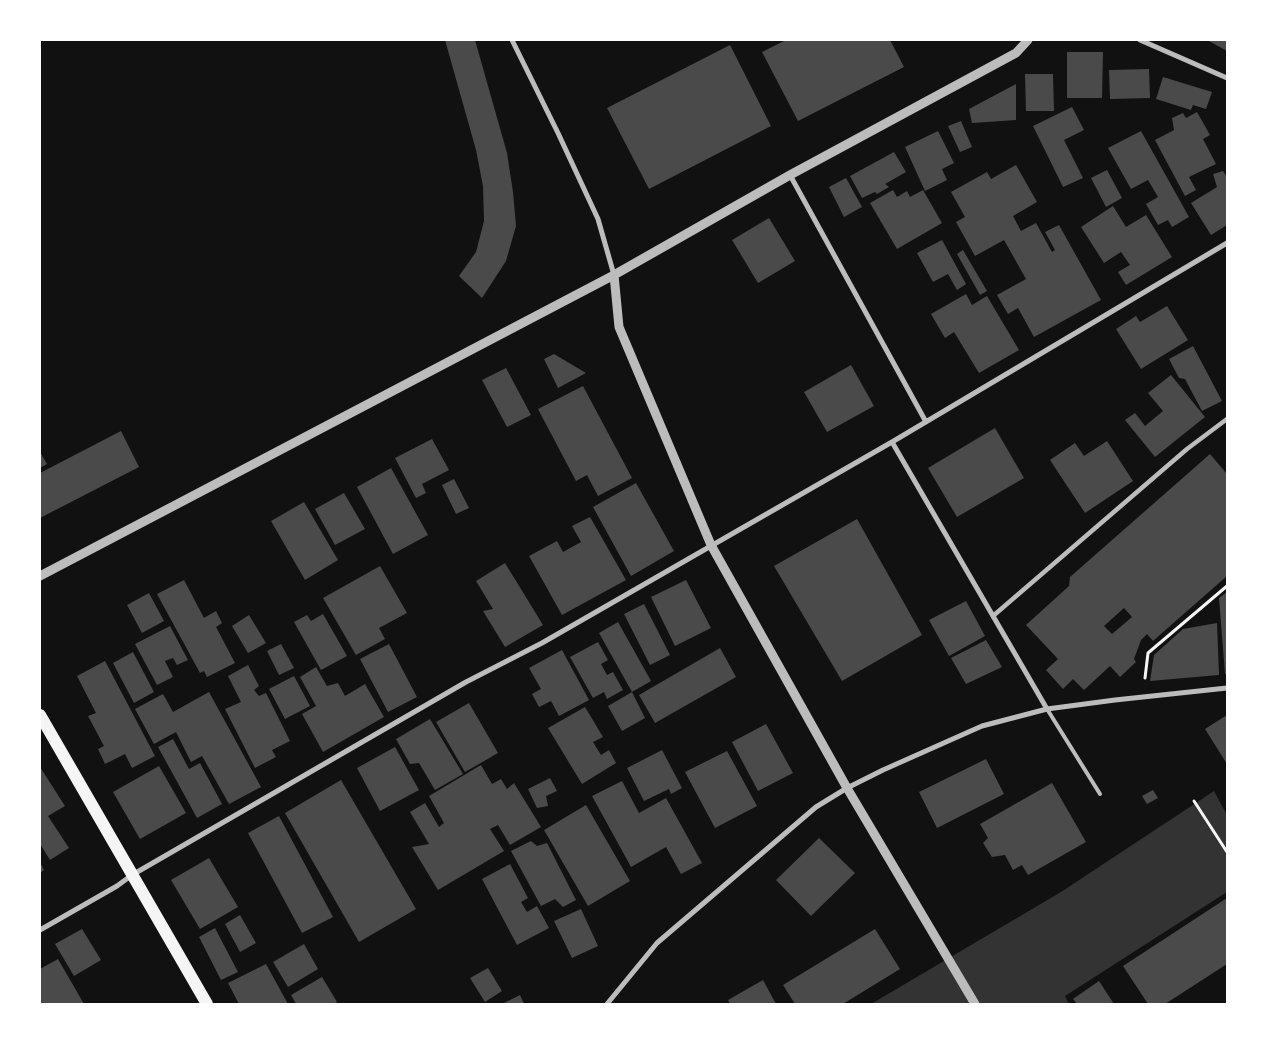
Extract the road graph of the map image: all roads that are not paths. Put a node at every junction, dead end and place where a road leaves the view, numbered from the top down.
1 (512, 40) edge
2 (1028, 40) edge
3 (1140, 40) edge
4 (1227, 78) edge
5 (790, 175) junction
6 (1227, 243) edge
7 (614, 275) junction
8 (1227, 419) edge
9 (926, 422) junction
10 (892, 442) junction
11 (711, 545) junction
12 (40, 576) edge
13 (993, 616) junction
14 (1227, 688) edge
15 (1047, 709) junction
16 (40, 715) edge
17 (847, 788) junction
18 (1100, 794) dead end
19 (132, 874) junction
20 (40, 930) edge
21 (206, 1004) edge
22 (607, 1004) edge
23 (975, 1004) edge

1 - 7 street
2 - 5 street
3 - 4 street
5 - 7 street
5 - 9 street
6 - 9 street
7 - 11 street
7 - 12 street
8 - 13 street
9 - 10 street
10 - 11 street
10 - 13 street
11 - 17 street
11 - 19 street
13 - 15 street
14 - 15 street
15 - 17 street
15 - 18 lane
16 - 19 main road
17 - 22 street
17 - 23 street
19 - 20 street
19 - 21 main road

